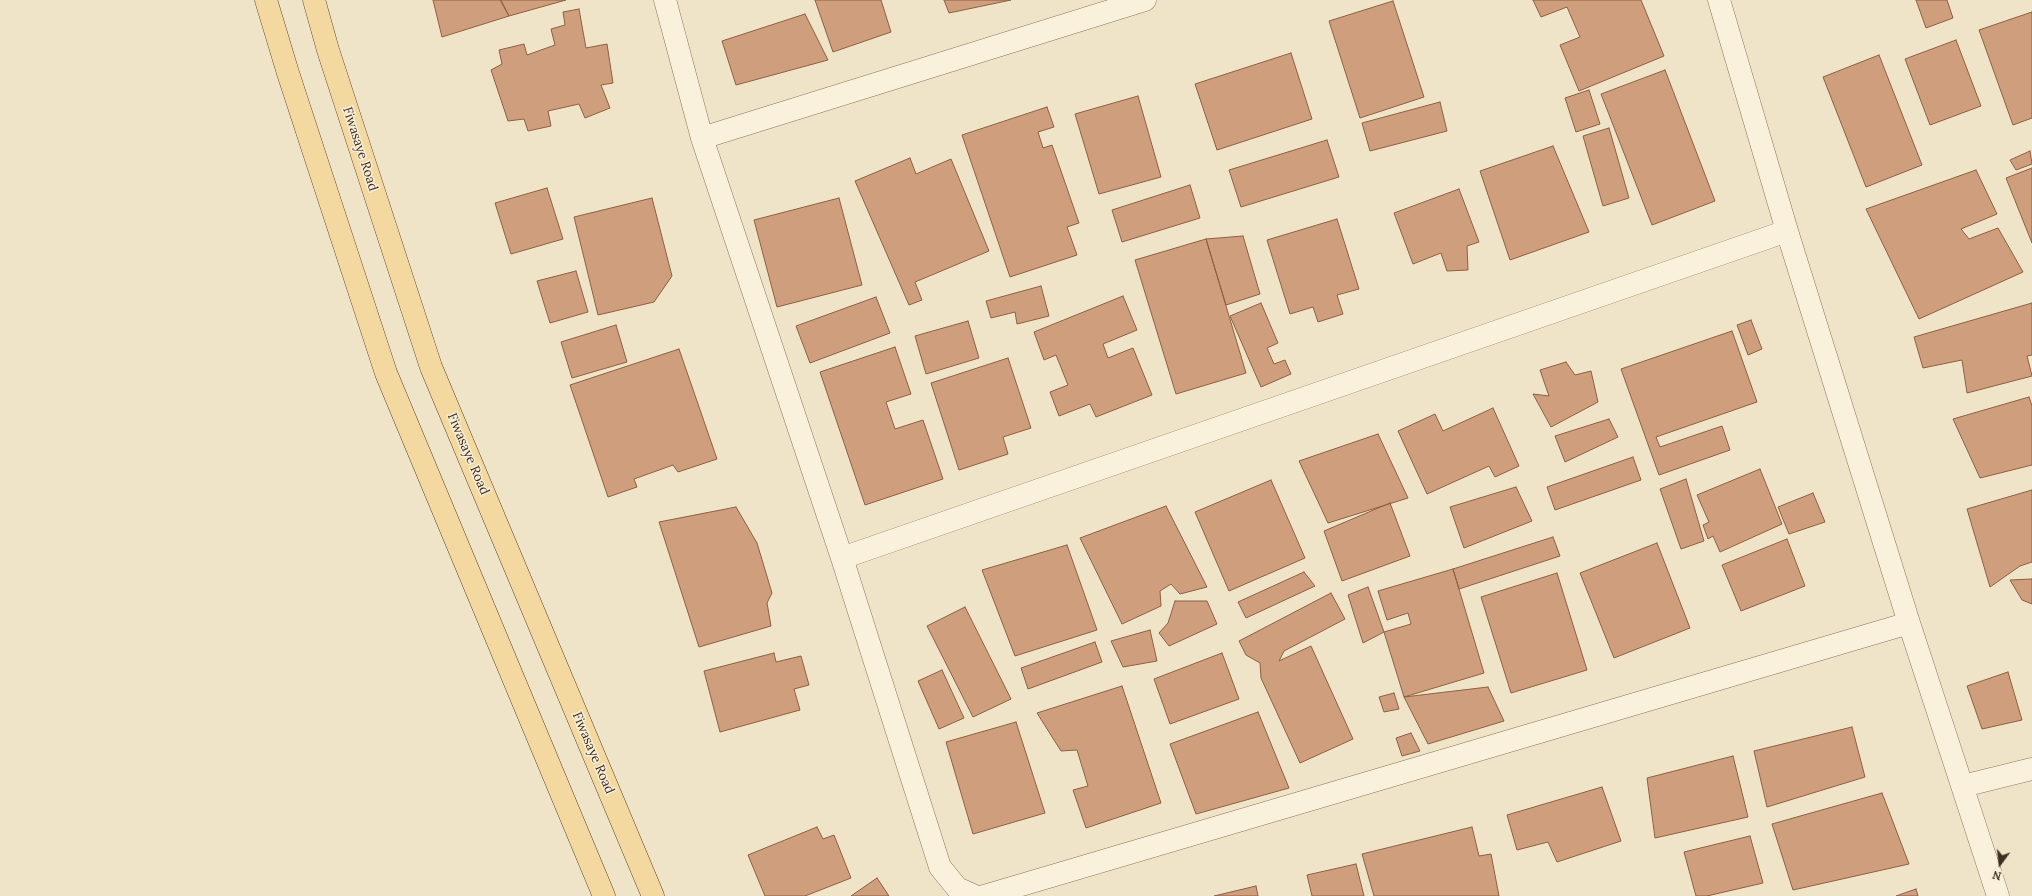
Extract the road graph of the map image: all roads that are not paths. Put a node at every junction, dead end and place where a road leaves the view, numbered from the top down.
1 (266, 0) edge
2 (314, 0) edge
3 (665, 0) edge
4 (1145, 0) edge
5 (1719, 0) edge
6 (702, 138) junction
7 (1787, 231) junction
8 (842, 558) junction
9 (1910, 623) junction
10 (2032, 769) edge
11 (1963, 786) junction
12 (604, 896) edge
13 (654, 896) edge
14 (975, 896) edge
15 (984, 896) edge
16 (1998, 896) edge

1 - 12 main road
2 - 13 main road, Fiwasaye Road
3 - 6 street
4 - 6 street
5 - 7 street
6 - 8 street
7 - 8 street
7 - 9 street
8 - 14 street
9 - 11 street
9 - 15 street
10 - 11 street
11 - 16 street

